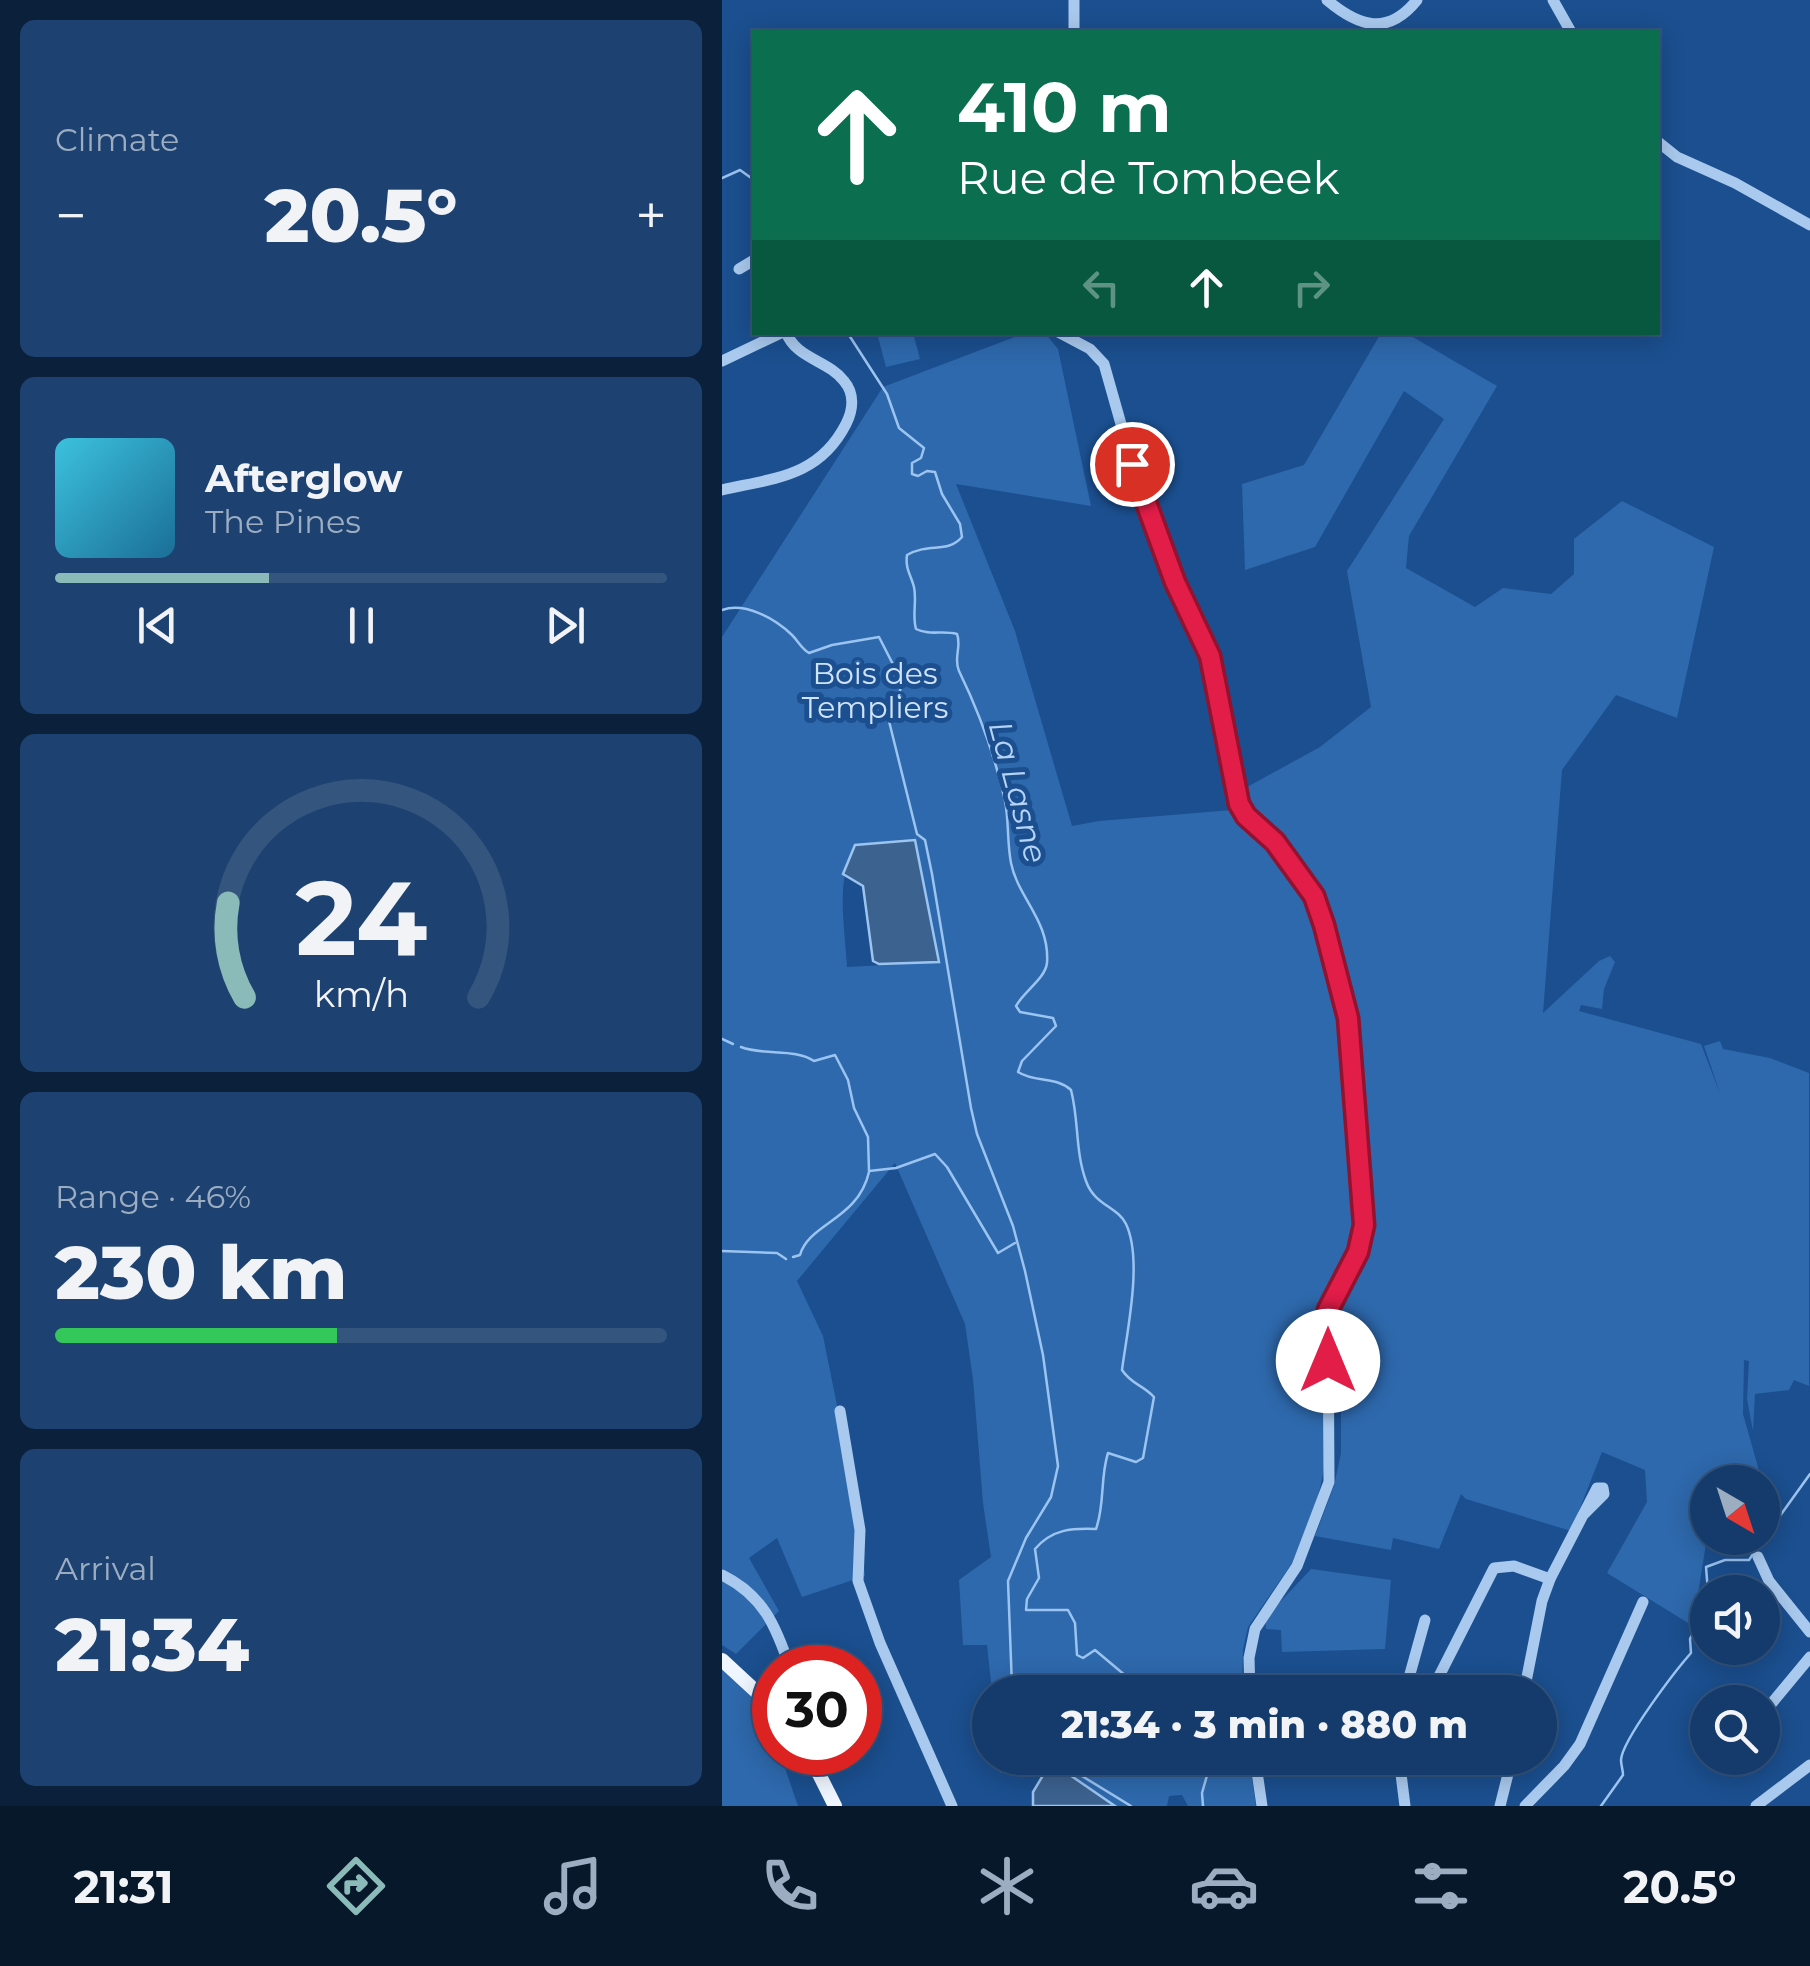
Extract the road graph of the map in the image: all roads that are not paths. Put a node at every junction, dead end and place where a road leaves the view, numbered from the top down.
1 (1074, 0) edge
2 (1328, 0) edge
3 (1418, 0) edge
4 (1552, 0) edge
5 (1074, 30) edge
6 (1570, 30) edge
7 (1660, 142) edge
8 (1810, 224) edge
9 (752, 261) edge
10 (738, 269) dead end
11 (778, 335) edge
12 (787, 335) edge
13 (1063, 335) edge
14 (722, 361) edge
15 (722, 490) edge
16 (840, 1411) dead end
17 (1583, 1515) dead end
18 (1758, 1557) dead end
19 (724, 1576) edge
20 (1550, 1579) junction
21 (1643, 1602) dead end
22 (1425, 1620) dead end
23 (1810, 1632) edge
24 (781, 1645) edge
25 (1810, 1657) edge
26 (722, 1660) edge
27 (1250, 1675) edge
28 (1410, 1675) edge
29 (1440, 1675) edge
30 (1527, 1675) edge
31 (752, 1688) edge
32 (1780, 1693) edge
33 (1810, 1764) edge
34 (820, 1775) edge
35 (1257, 1775) edge
36 (1401, 1775) edge
37 (1508, 1775) edge
38 (835, 1806) edge
39 (952, 1806) edge
40 (1262, 1806) edge
41 (1405, 1806) edge
42 (1500, 1806) edge
43 (1525, 1806) edge
44 (1756, 1806) edge

1 - 5 street
2 - 3 street
4 - 6 street
7 - 8 street
9 - 10 street
11 - 14 street
12 - 15 street
13 - 27 street
16 - 39 street
17 - 20 street
18 - 23 street
19 - 24 street
20 - 29 street
20 - 30 street
21 - 43 street
22 - 28 street
25 - 32 street
26 - 31 main road
33 - 44 street
34 - 38 main road
35 - 40 street
36 - 41 street
37 - 42 street

